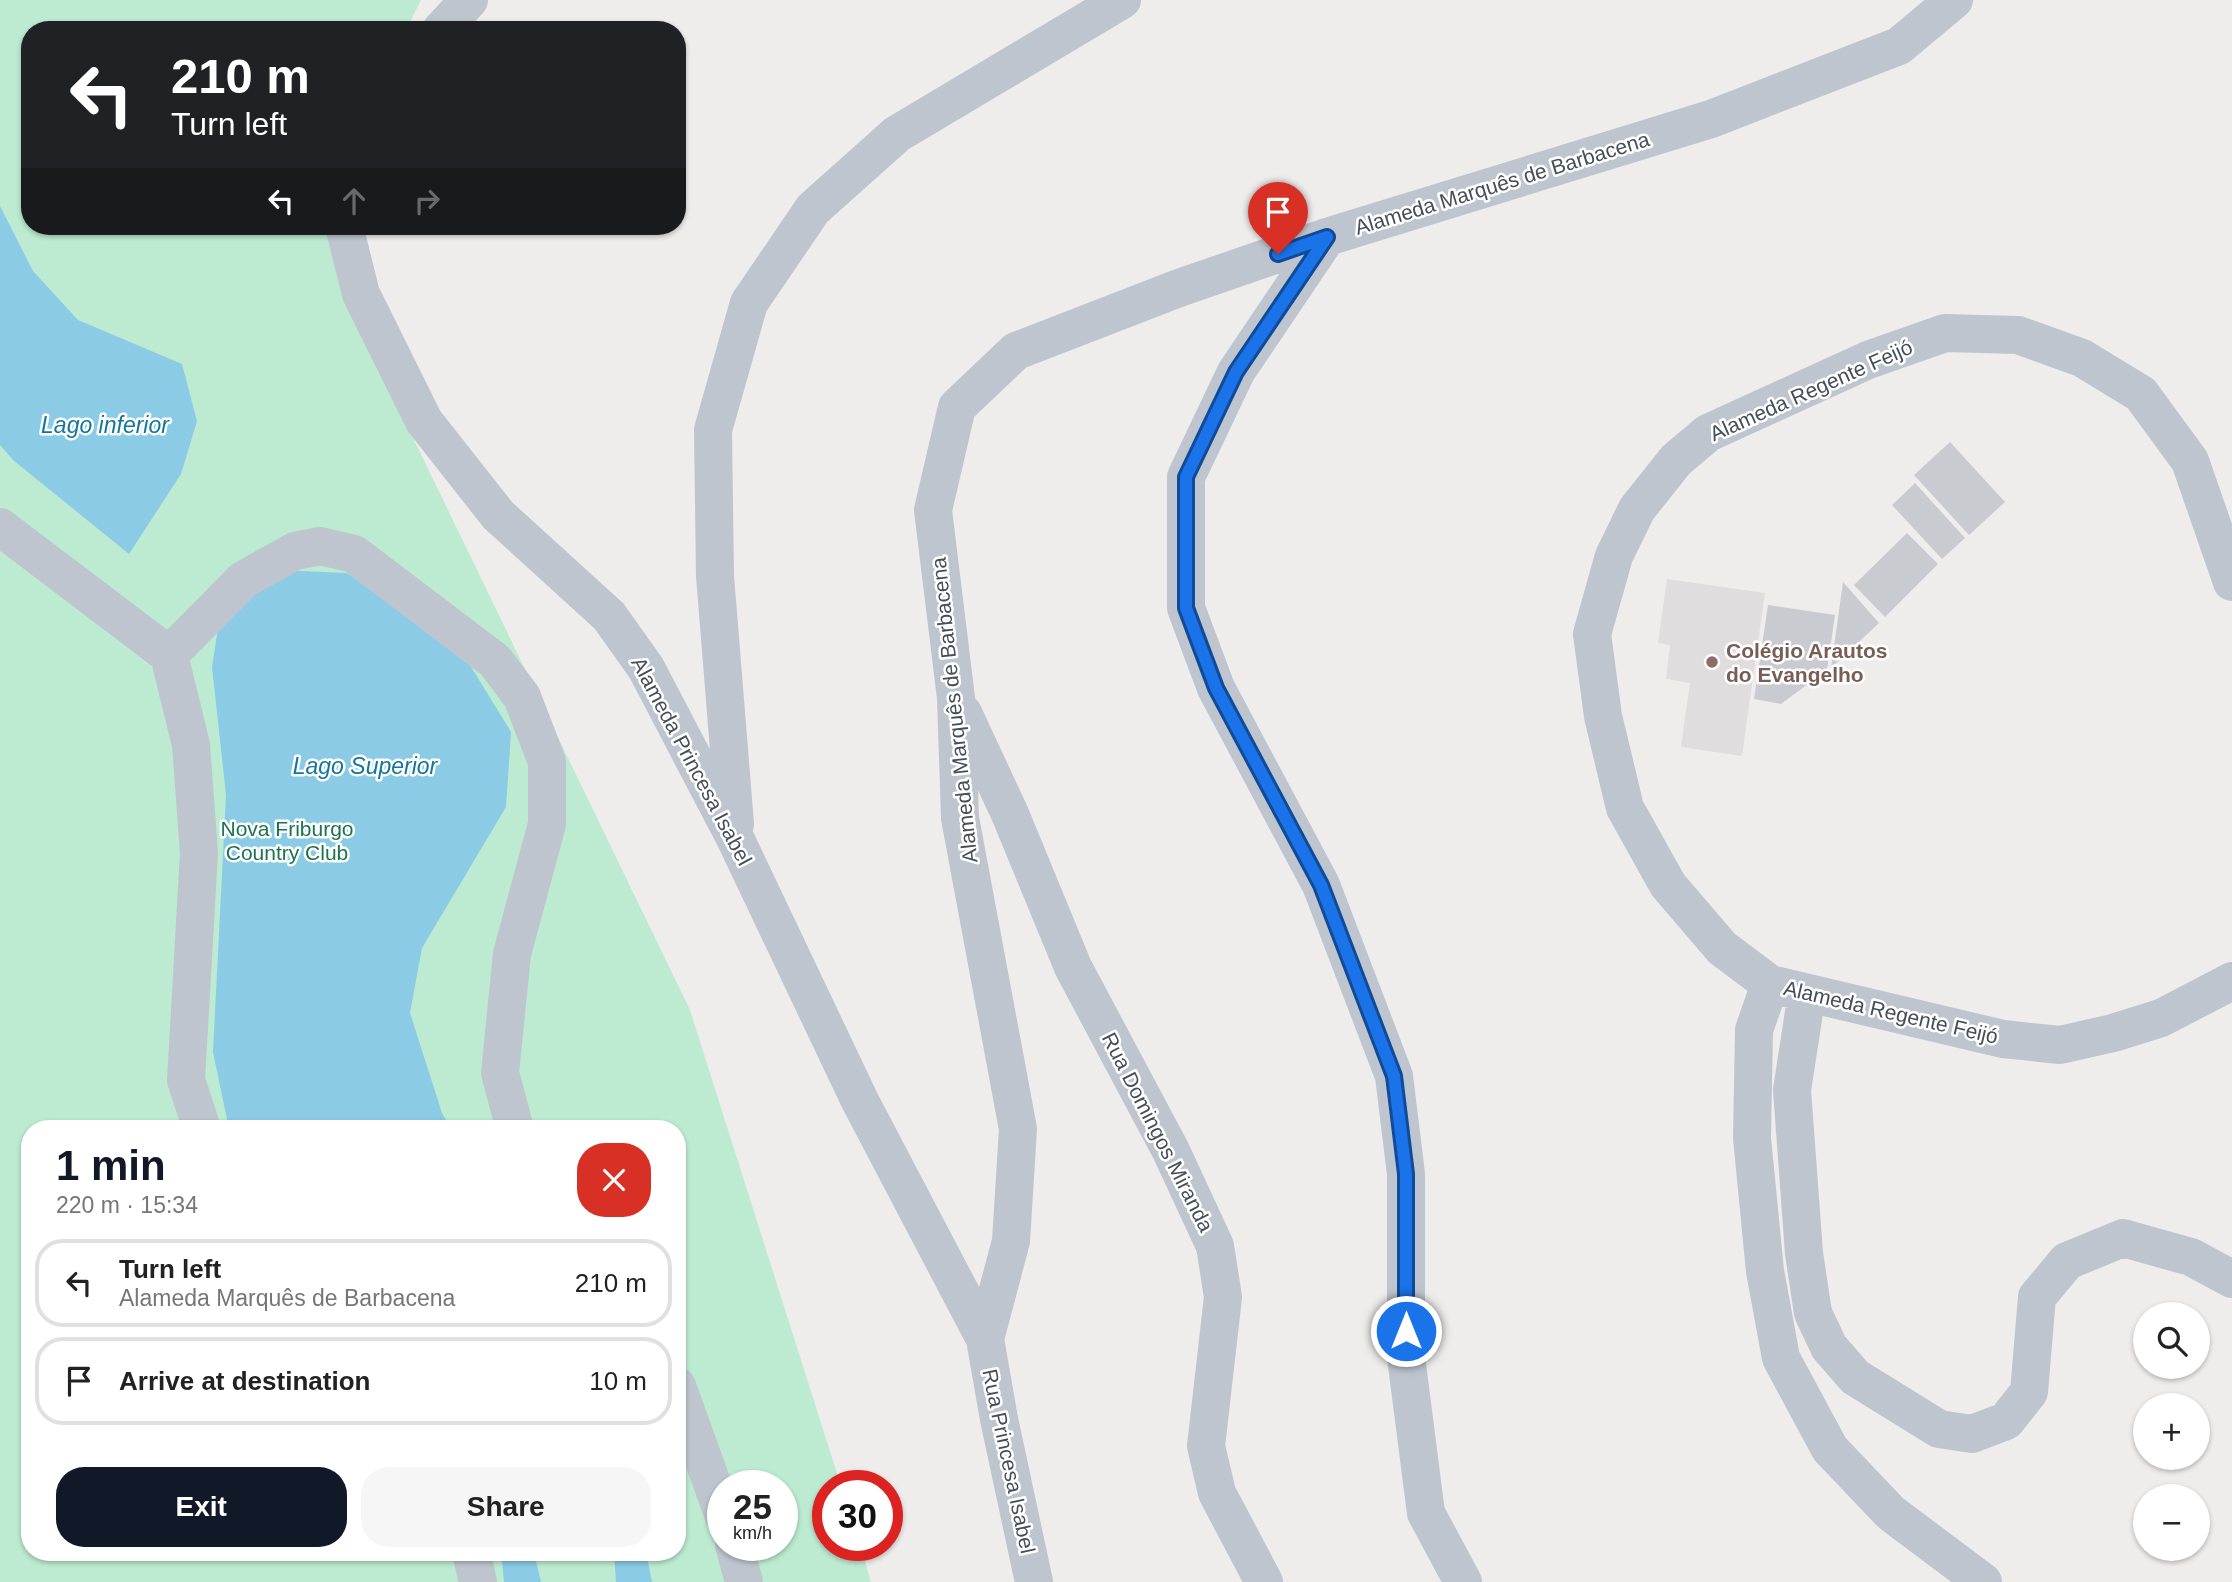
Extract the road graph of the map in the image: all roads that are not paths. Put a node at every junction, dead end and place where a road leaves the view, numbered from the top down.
1 (469, 0) edge
2 (1122, 0) edge
3 (1954, 0) edge
4 (449, 21) edge
5 (346, 235) edge
6 (1327, 237) junction
7 (0, 527) edge
8 (2232, 582) edge
9 (169, 655) junction
10 (956, 698) junction
11 (736, 840) junction
12 (2232, 981) edge
13 (1770, 984) junction
14 (1807, 993) junction
15 (199, 1120) edge
16 (513, 1120) edge
17 (2232, 1279) edge
18 (985, 1339) junction
19 (686, 1411) edge
20 (707, 1470) edge
21 (473, 1561) edge
22 (738, 1561) edge
23 (478, 1582) edge
24 (744, 1582) edge
25 (1034, 1582) edge
26 (1264, 1582) edge
27 (1464, 1582) edge
28 (1983, 1582) edge

1 - 4 street
2 - 11 street
3 - 6 street, Alameda Marquês de Barbacena
5 - 11 street, Alameda Princesa Isabel
6 - 10 street, Alameda Marquês de Barbacena
6 - 27 street
7 - 9 street
8 - 13 street, Alameda Regente Feijó
9 - 15 street
9 - 16 street
10 - 18 street, Alameda Marquês de Barbacena
10 - 26 street, Rua Domingos Miranda
11 - 18 street, Alameda Princesa Isabel
12 - 14 street, Alameda Regente Feijó
13 - 14 street, Alameda Regente Feijó
13 - 28 street
14 - 17 street
18 - 25 street, Rua Princesa Isabel
19 - 20 street
21 - 23 street
22 - 24 street

